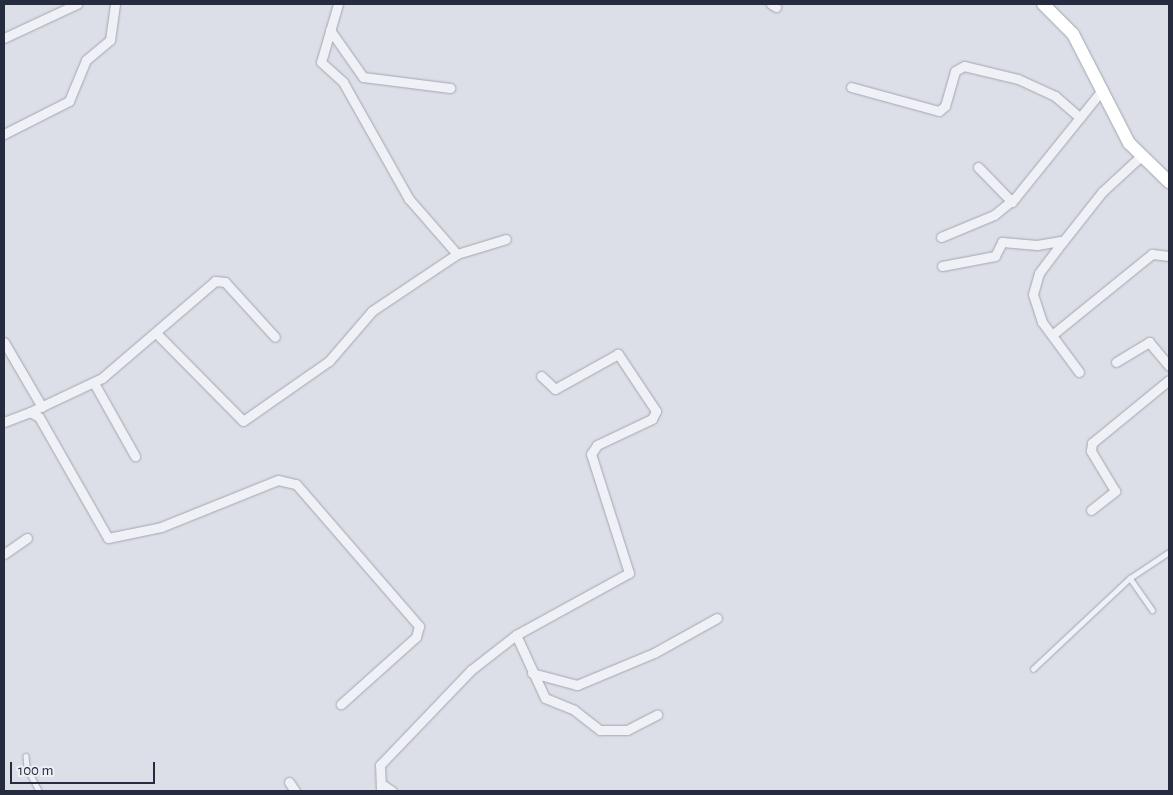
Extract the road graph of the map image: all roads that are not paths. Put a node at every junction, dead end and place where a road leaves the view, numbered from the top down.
1 (77, 4) edge
2 (115, 4) edge
3 (338, 4) edge
4 (1043, 4) edge
5 (330, 30) junction
6 (4, 38) edge
7 (851, 87) dead end
8 (450, 88) dead end
9 (1103, 89) junction
10 (1080, 118) junction
11 (4, 134) edge
12 (1140, 158) junction
13 (978, 167) dead end
14 (1169, 182) edge
15 (1012, 202) junction
16 (941, 237) dead end
17 (506, 239) dead end
18 (1064, 240) junction
19 (457, 254) junction
20 (1169, 256) edge
21 (942, 266) dead end
22 (157, 334) junction
23 (1052, 335) junction
24 (275, 337) dead end
25 (4, 342) edge
26 (1116, 362) dead end
27 (1169, 366) edge
28 (1079, 372) dead end
29 (541, 376) dead end
30 (1169, 380) edge
31 (94, 383) junction
32 (42, 407) junction
33 (30, 412) junction
34 (4, 422) edge
35 (135, 456) dead end
36 (1091, 510) dead end
37 (27, 538) dead end
38 (1169, 552) edge
39 (4, 554) edge
40 (1130, 578) junction
41 (1152, 610) dead end
42 (718, 618) dead end
43 (516, 635) junction
44 (1033, 669) dead end
45 (532, 673) junction
46 (341, 704) dead end
47 (657, 715) dead end
48 (26, 756) dead end
49 (289, 782) dead end
50 (382, 788) edge
51 (39, 791) edge
52 (295, 791) edge
53 (392, 791) edge

1 - 6 street
2 - 11 street
3 - 5 street
4 - 9 main road
5 - 8 street
5 - 19 street
7 - 10 street
9 - 10 street
9 - 12 main road
10 - 15 street
12 - 14 main road
12 - 18 street
13 - 15 street
15 - 16 street
17 - 19 street
18 - 21 street
18 - 23 street
19 - 22 street
20 - 23 street
22 - 24 street
22 - 31 street
23 - 28 street
25 - 32 street
26 - 27 street
29 - 43 street
30 - 36 street
31 - 32 street
31 - 35 street
32 - 33 street
33 - 34 street
33 - 46 street
37 - 39 street
38 - 40 lane
40 - 41 lane
40 - 44 lane
42 - 45 street
43 - 45 street
43 - 50 street
45 - 47 street
48 - 51 lane
49 - 52 street
50 - 53 street

